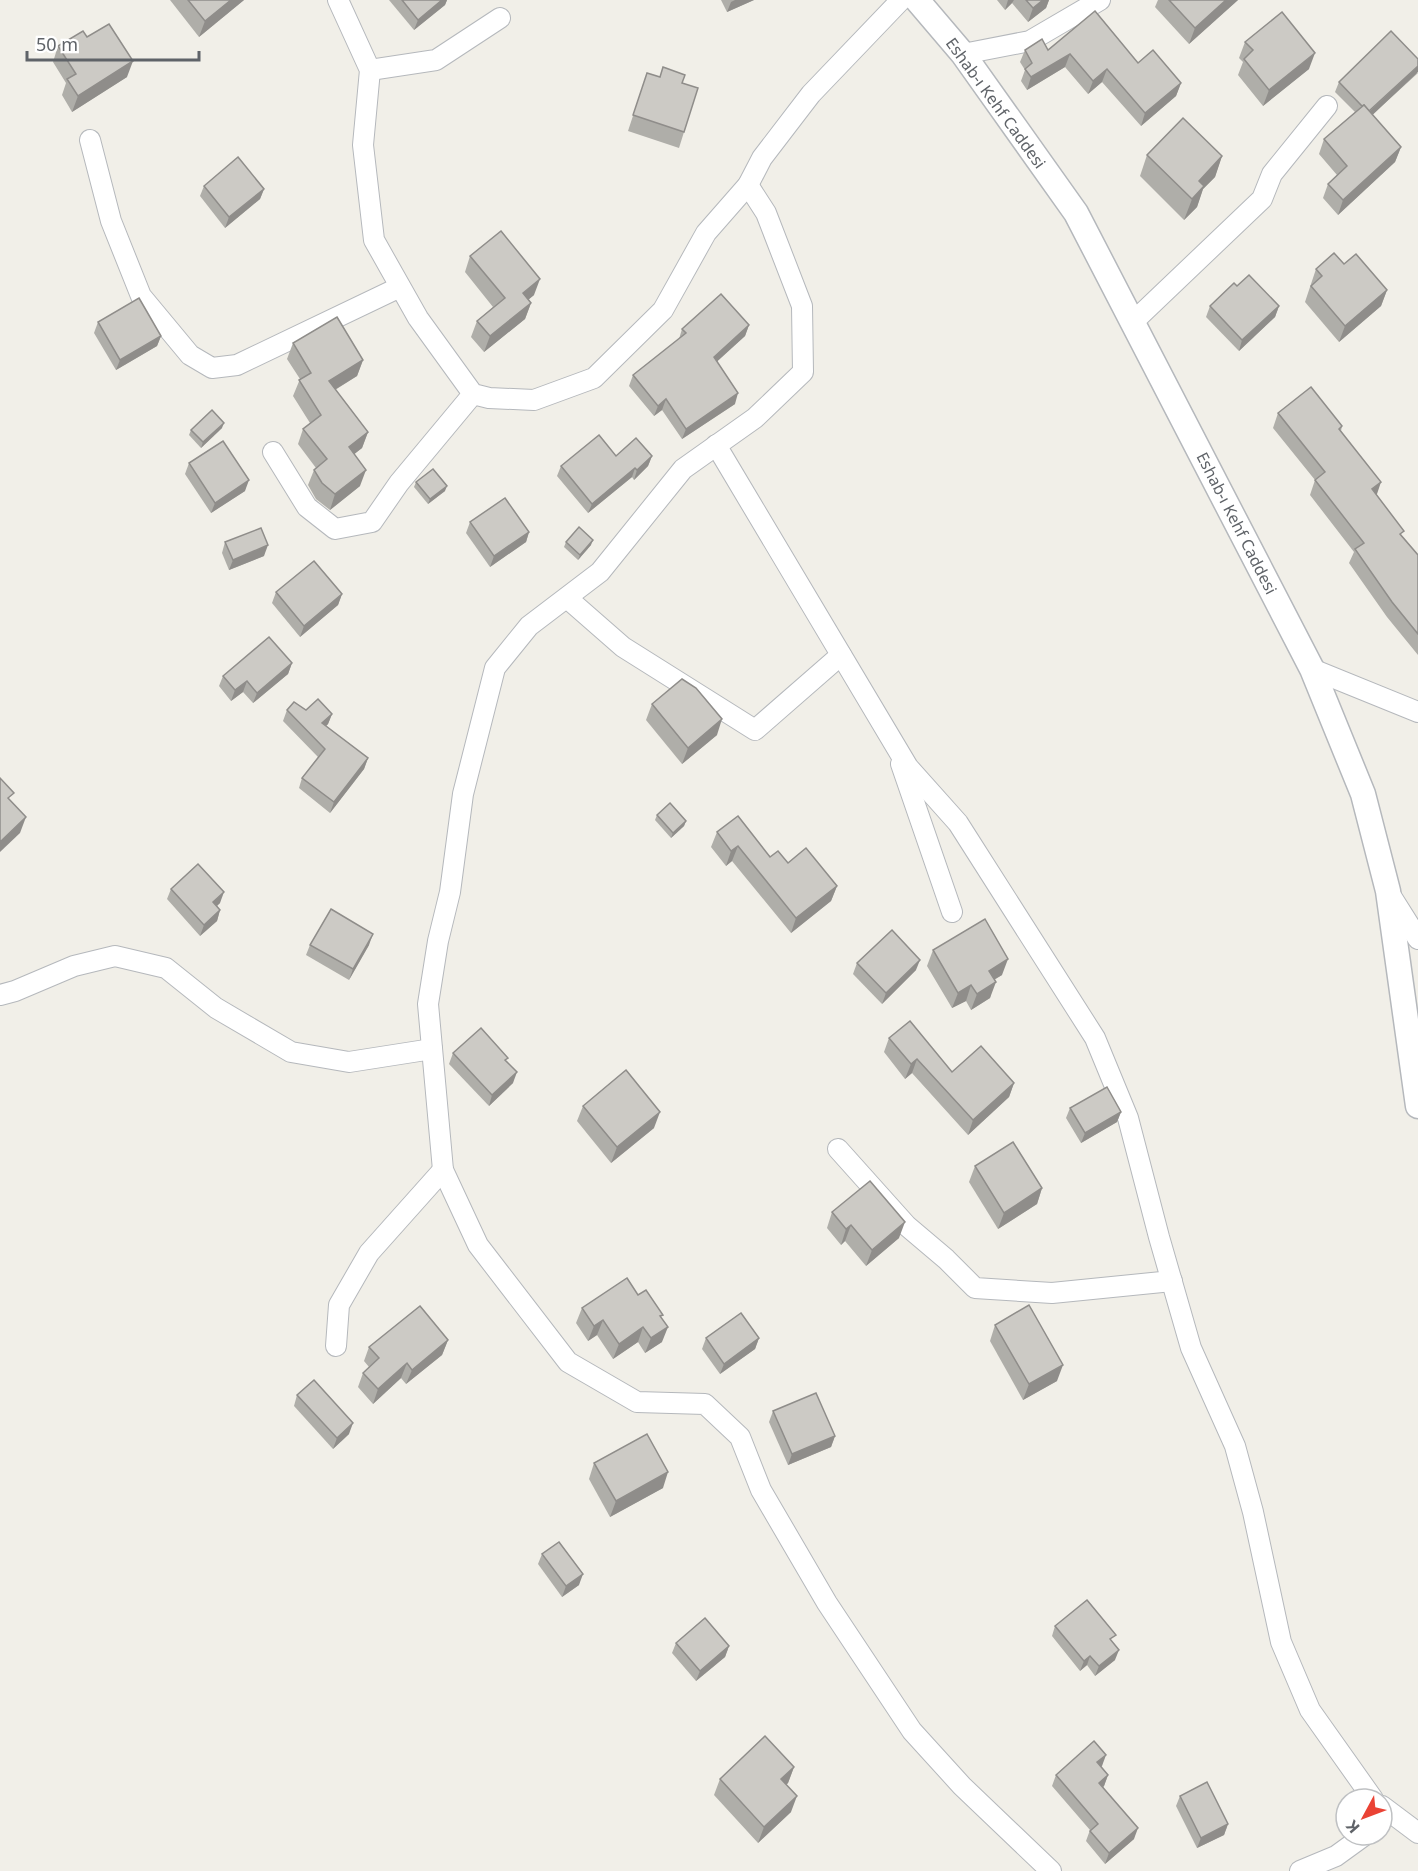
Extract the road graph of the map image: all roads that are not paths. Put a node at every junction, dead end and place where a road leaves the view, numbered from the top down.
1 (338, 0) edge
2 (901, 0) edge
3 (916, 0) edge
4 (1100, 0) edge
5 (500, 18) dead end
6 (963, 54) junction
7 (370, 69) junction
8 (1327, 106) dead end
9 (90, 140) dead end
10 (748, 185) junction
11 (400, 287) junction
12 (1133, 322) junction
13 (473, 394) junction
14 (716, 445) junction
15 (273, 452) dead end
16 (567, 598) junction
17 (841, 655) junction
18 (1312, 669) junction
19 (1418, 712) edge
20 (892, 739) junction
21 (1388, 891) junction
22 (952, 912) dead end
23 (1418, 939) edge
24 (0, 995) edge
25 (432, 1048) junction
26 (1418, 1106) edge
27 (838, 1149) dead end
28 (443, 1170) junction
29 (1172, 1281) junction
30 (336, 1346) dead end
31 (1365, 1787) edge
32 (1394, 1819) edge
33 (1418, 1833) edge
34 (1348, 1847) edge
35 (1051, 1871) edge
36 (1300, 1871) edge

1 - 7 street
2 - 10 street
3 - 6 street, Eshab-ı Kehf Caddesi
4 - 6 street
5 - 7 street
6 - 12 street, Eshab-ı Kehf Caddesi
7 - 11 street
8 - 12 street
9 - 11 street
10 - 13 street
10 - 14 street
11 - 13 street
12 - 18 street, Eshab-ı Kehf Caddesi
13 - 15 street
14 - 16 street
14 - 17 street
16 - 17 street
16 - 25 street
17 - 20 street
18 - 19 street
18 - 21 street, Eshab-ı Kehf Caddesi
20 - 22 street
20 - 29 street
21 - 23 street
21 - 26 street, Eshab-ı Kehf Caddesi
24 - 25 street
25 - 28 street
27 - 29 street
28 - 30 street
28 - 35 street
29 - 31 street
32 - 33 street
34 - 36 street

